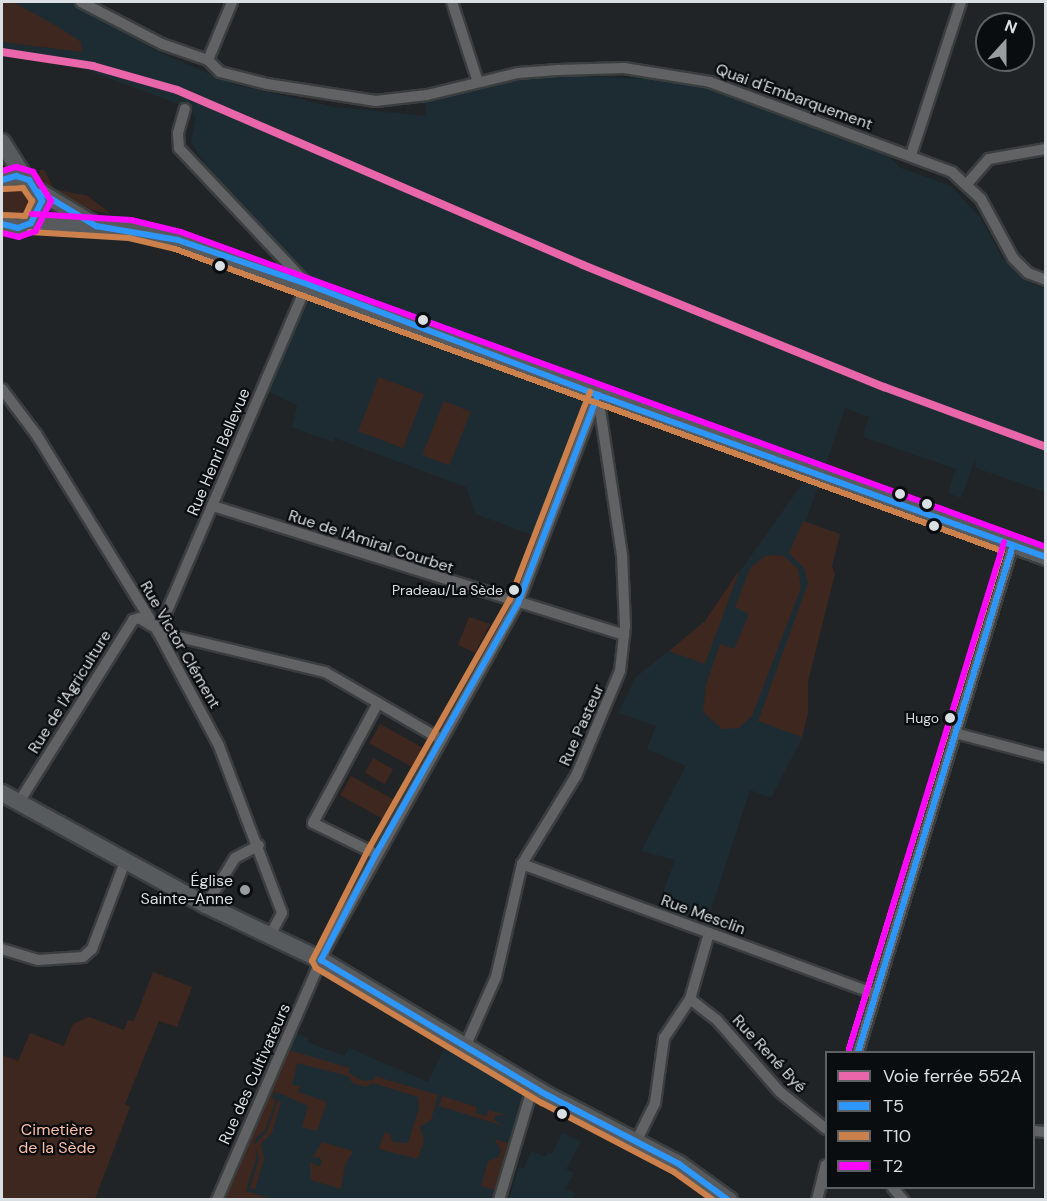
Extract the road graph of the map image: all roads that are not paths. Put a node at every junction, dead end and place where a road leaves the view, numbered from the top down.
1 (81, 2) edge
2 (232, 2) edge
3 (452, 2) edge
4 (961, 2) edge
5 (208, 60) junction
6 (478, 82) junction
7 (185, 110) dead end
8 (2, 142) edge
9 (1046, 149) edge
10 (911, 155) junction
11 (24, 177) junction
12 (2, 180) edge
13 (967, 184) junction
14 (40, 192) junction
15 (31, 223) junction
16 (2, 226) edge
17 (100, 226) junction
18 (1046, 280) edge
19 (307, 284) junction
20 (2, 389) edge
21 (598, 395) junction
22 (213, 506) junction
23 (1013, 545) junction
24 (1046, 557) edge
25 (518, 603) junction
26 (156, 629) junction
27 (624, 635) junction
28 (378, 703) junction
29 (956, 733) junction
30 (440, 739) junction
31 (1046, 757) edge
32 (2, 793) edge
33 (19, 802) junction
34 (259, 845) junction
35 (376, 854) junction
36 (126, 860) junction
37 (522, 864) junction
38 (206, 905) junction
39 (709, 933) junction
40 (270, 936) junction
41 (2, 949) edge
42 (321, 960) junction
43 (874, 994) junction
44 (690, 999) junction
45 (466, 1045) junction
46 (859, 1051) edge
47 (533, 1086) junction
48 (825, 1128) edge
49 (636, 1142) junction
50 (825, 1169) edge
51 (217, 1200) edge
52 (499, 1200) edge
53 (729, 1200) edge
54 (817, 1200) edge

1 - 5 street, Quai d'Embarquement
2 - 5 street
3 - 6 street
4 - 10 street
5 - 6 street, Quai d'Embarquement
6 - 10 street, Quai d'Embarquement
7 - 19 street
8 - 11 main road
9 - 13 street
10 - 13 street, Quai d'Embarquement
11 - 12 main road
11 - 14 main road
13 - 18 street, Quai d'Embarquement
14 - 15 main road
14 - 17 main road
15 - 16 main road
15 - 17 main road
17 - 19 main road
19 - 21 main road
19 - 22 street, Rue Henri Bellevue
20 - 26 street, Rue Victor Clément
21 - 23 main road
21 - 25 street, Rue des Cultivateurs
21 - 27 street, Rue Pasteur
22 - 25 street, Rue de l'Amiral Courbet
22 - 26 street, Rue Henri Bellevue
23 - 24 main road
23 - 29 street
25 - 27 street, Rue de l'Amiral Courbet
25 - 30 street, Rue des Cultivateurs
26 - 28 street
26 - 33 street, Rue de l'Agriculture
26 - 34 street, Rue Victor Clément
27 - 37 street, Rue Pasteur
28 - 30 street
28 - 35 street
29 - 31 street
29 - 43 street
30 - 35 street, Rue des Cultivateurs
32 - 33 main road
33 - 36 main road
34 - 38 street
34 - 40 street, Rue Victor Clément
35 - 42 street, Rue des Cultivateurs
36 - 38 main road
36 - 41 street
37 - 39 street, Rue Mesclin
37 - 45 street, Rue Pasteur
38 - 40 main road
39 - 43 street, Rue Mesclin
39 - 44 street
40 - 42 main road
42 - 45 main road
42 - 51 street, Rue des Cultivateurs
43 - 46 street
44 - 48 street, Rue René Byé
44 - 49 street
45 - 47 main road
47 - 49 main road
47 - 52 street
49 - 53 main road
50 - 54 street

